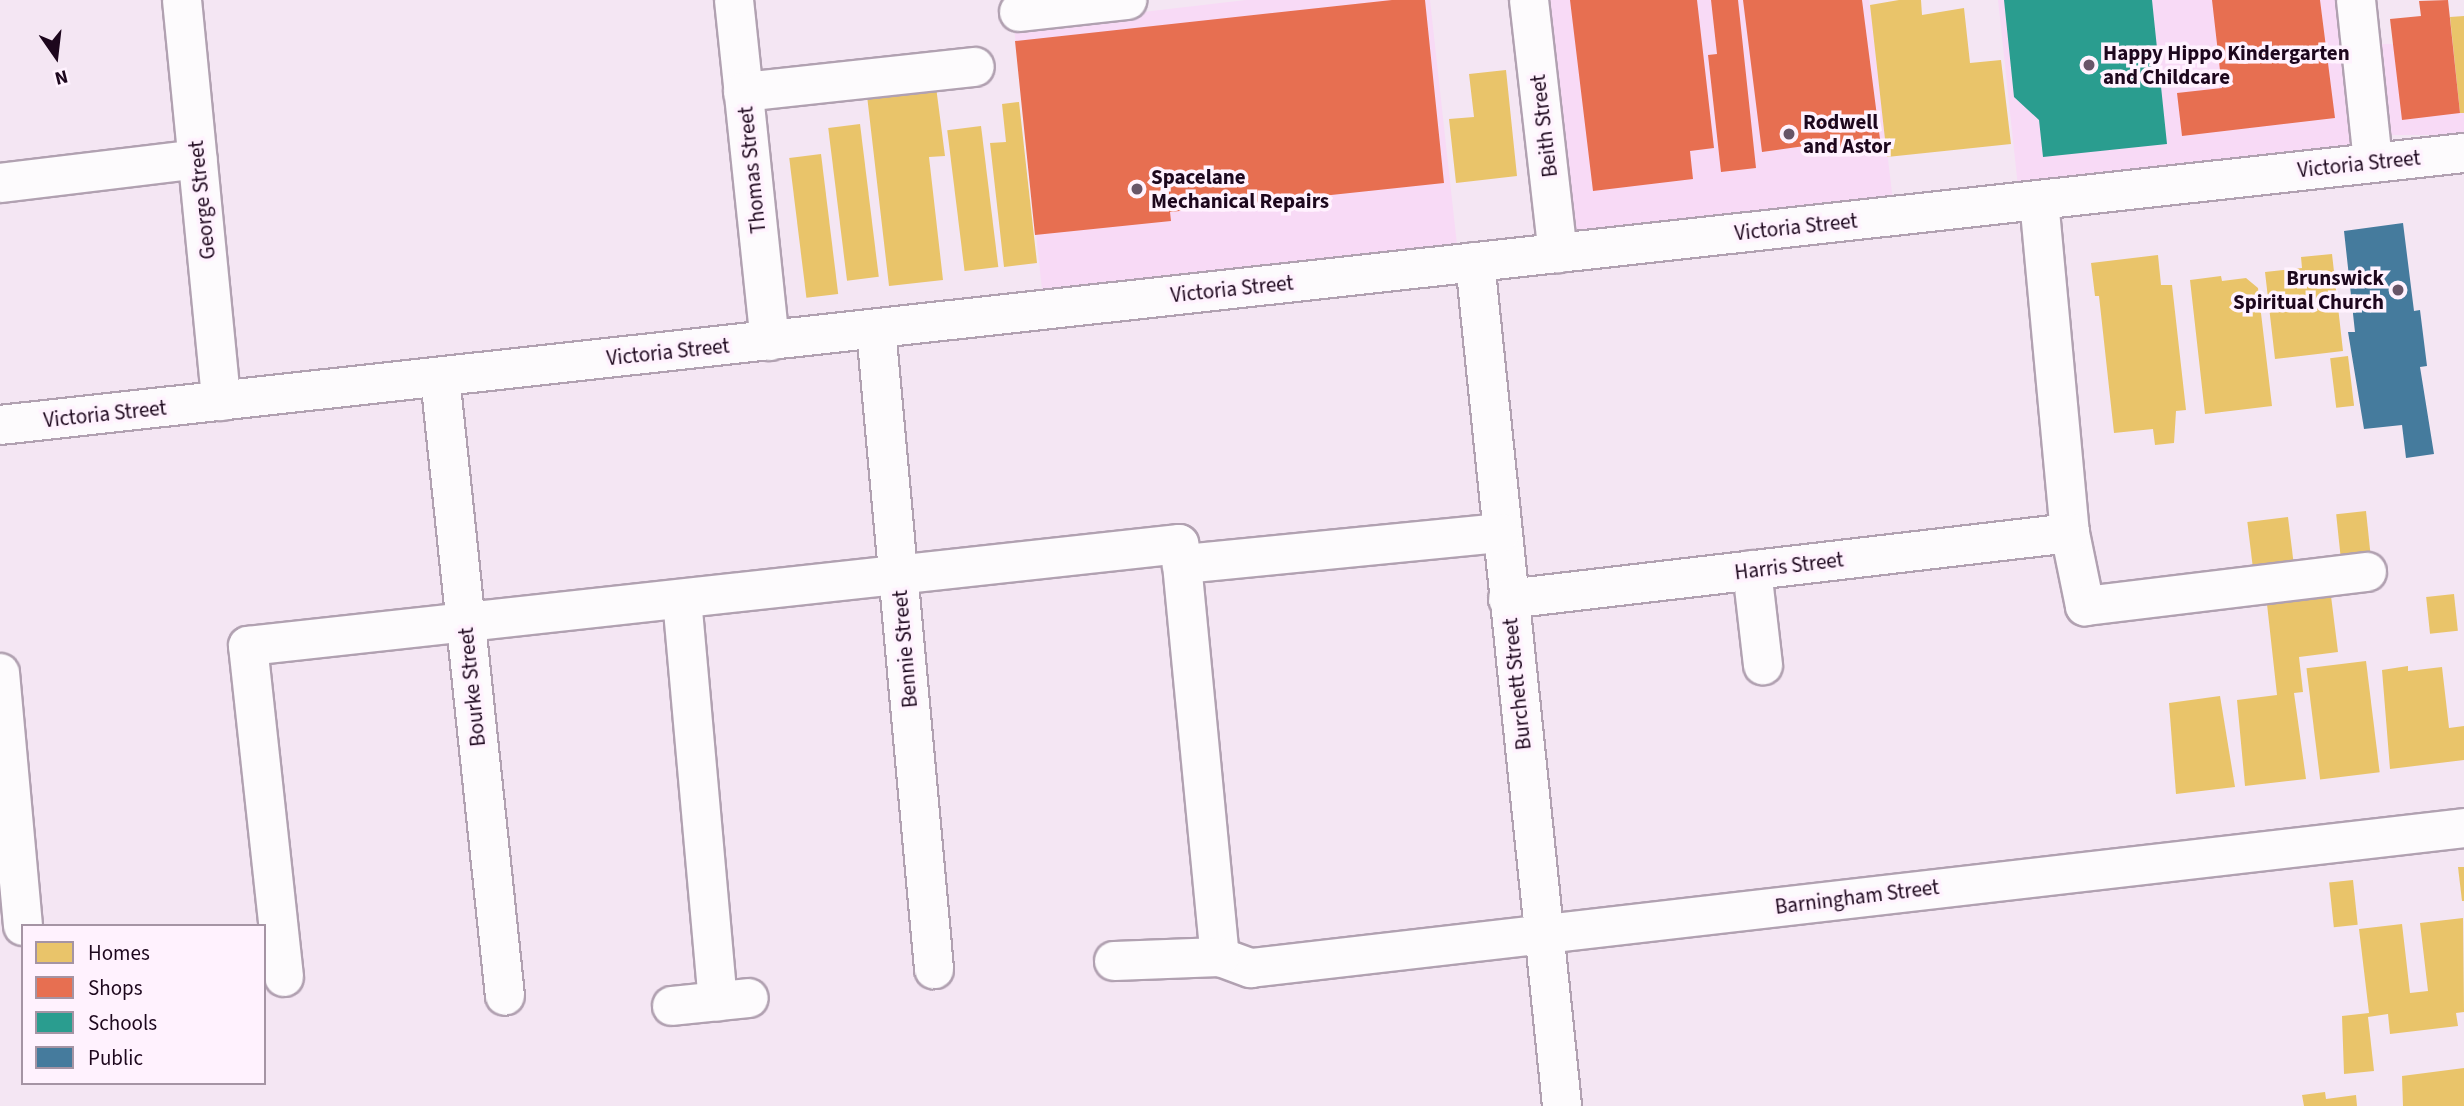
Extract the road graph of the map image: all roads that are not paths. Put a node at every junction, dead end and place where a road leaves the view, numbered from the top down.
1 (182, 0) edge
2 (734, 0) edge
3 (1126, 0) edge
4 (1529, 0) edge
5 (2356, 0) edge
6 (1019, 12) dead end
7 (975, 67) dead end
8 (743, 92) junction
9 (2464, 153) edge
10 (198, 159) junction
11 (2374, 162) junction
12 (0, 183) edge
13 (2039, 200) junction
14 (1559, 253) junction
15 (1475, 262) junction
16 (876, 329) junction
17 (769, 341) junction
18 (440, 377) junction
19 (221, 401) junction
20 (0, 425) edge
21 (1500, 533) junction
22 (2070, 533) junction
23 (1182, 564) junction
24 (1752, 570) junction
25 (2367, 572) dead end
26 (898, 573) junction
27 (682, 599) junction
28 (1508, 599) junction
29 (466, 624) junction
30 (1763, 665) dead end
31 (0, 673) edge
32 (2464, 828) edge
33 (23, 924) edge
34 (1542, 933) junction
35 (1114, 961) dead end
36 (1236, 963) junction
37 (934, 969) dead end
38 (284, 977) dead end
39 (505, 996) dead end
40 (671, 1006) dead end
41 (1562, 1106) edge

1 - 10 street, George Street
2 - 8 street, Thomas Street
3 - 6 street
4 - 14 street, Beith Street
5 - 11 street
7 - 8 street
8 - 17 street, Thomas Street
9 - 11 street, Victoria Street
10 - 12 street
10 - 19 street, George Street
11 - 13 street, Victoria Street
13 - 14 street, Victoria Street
13 - 22 street
14 - 15 street, Victoria Street
15 - 16 street, Victoria Street
15 - 21 street, Burchett Street
16 - 17 street, Victoria Street
16 - 26 street, Bennie Street
17 - 18 street, Victoria Street
18 - 19 street, Victoria Street
18 - 29 street, Bourke Street
19 - 20 street, Victoria Street
21 - 23 street
21 - 28 street, Burchett Street
22 - 24 street, Harris Street
22 - 25 street
23 - 26 street
23 - 36 street
24 - 28 street, Harris Street
24 - 30 street
26 - 27 street
26 - 37 street, Bennie Street
27 - 29 street
27 - 40 street
28 - 34 street, Burchett Street
29 - 38 street
29 - 39 street, Bourke Street
31 - 33 street
32 - 34 street, Barningham Street
34 - 36 street, Barningham Street
34 - 41 street, Burchett Street
35 - 36 street, Barningham Street

